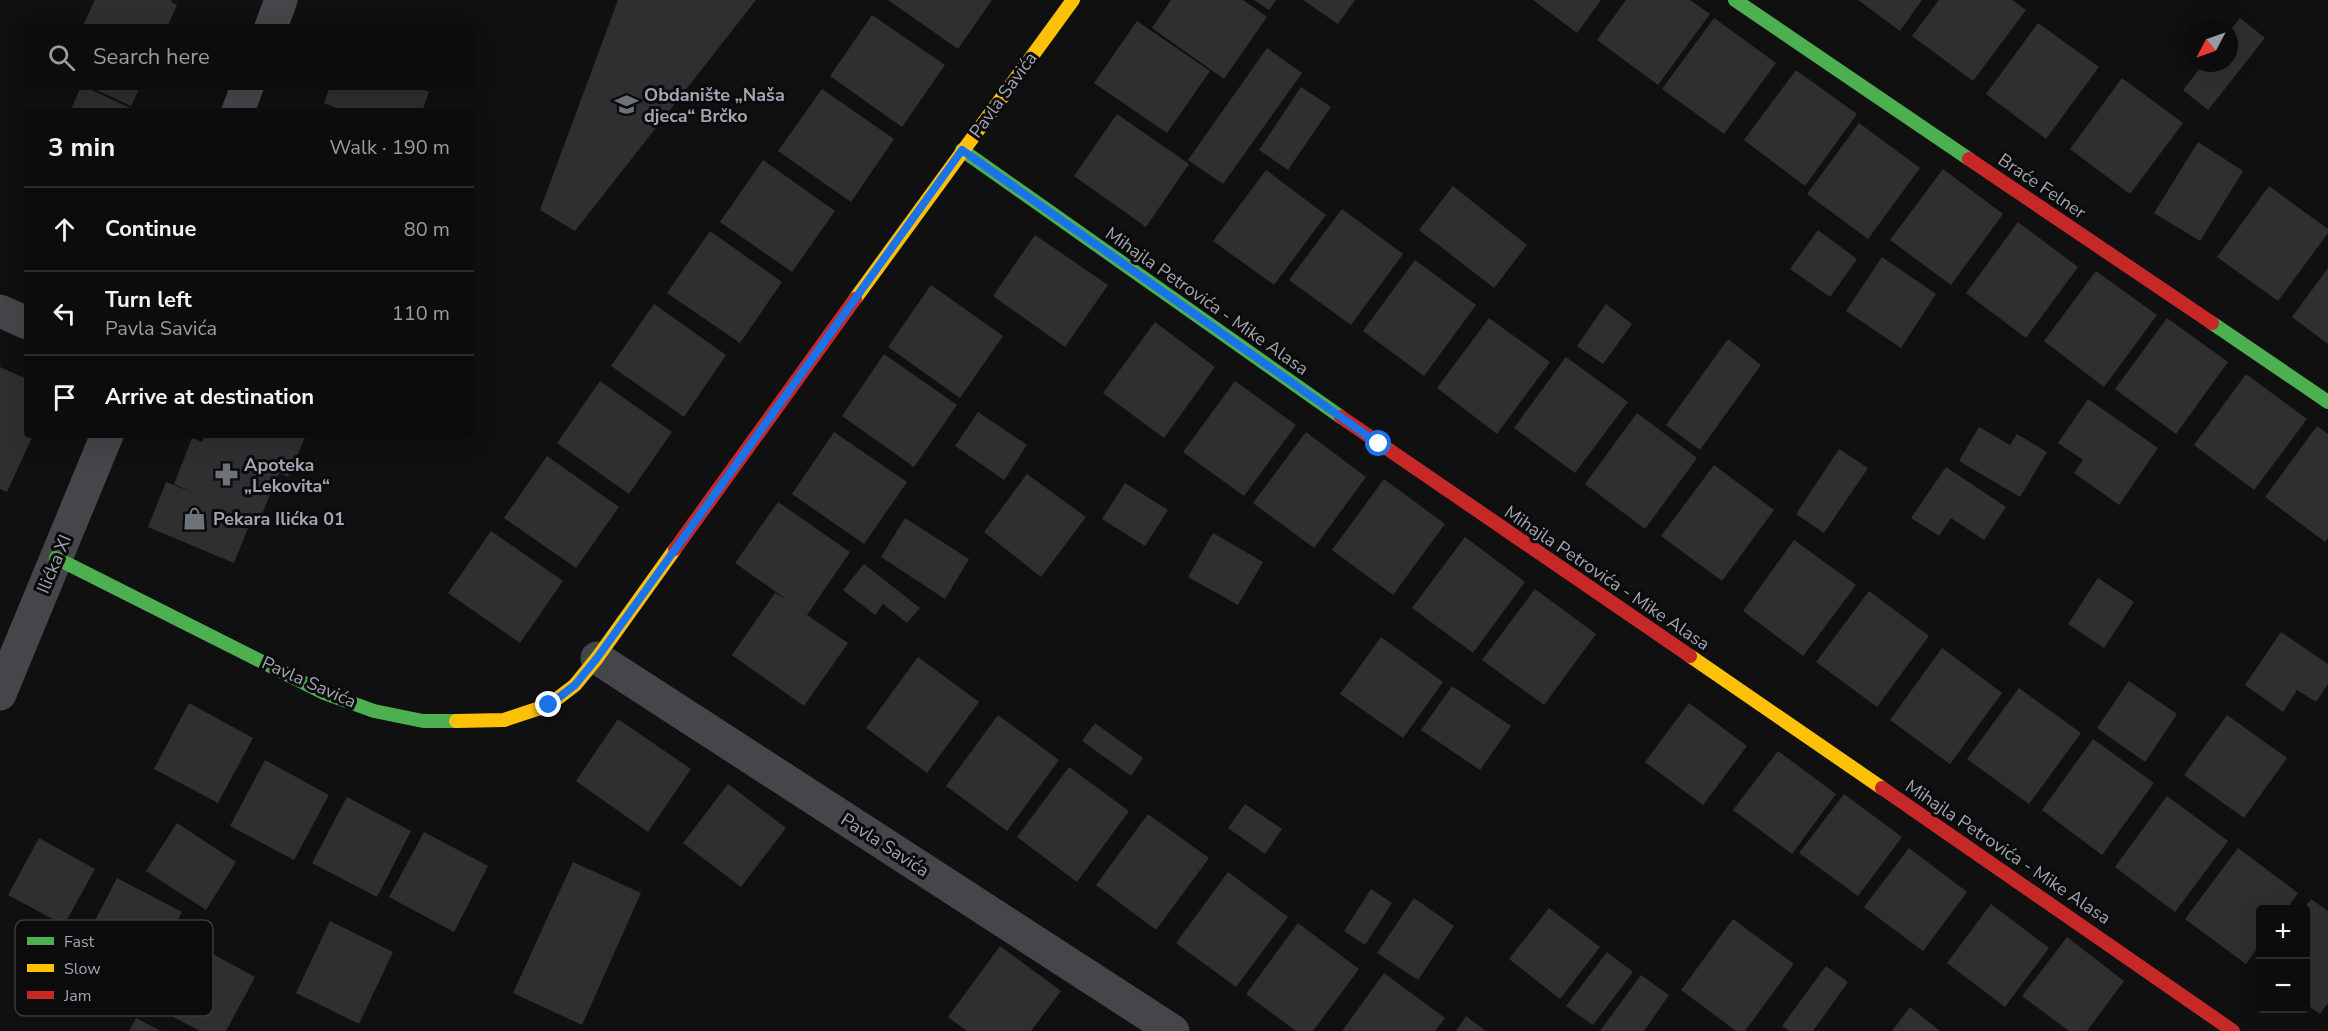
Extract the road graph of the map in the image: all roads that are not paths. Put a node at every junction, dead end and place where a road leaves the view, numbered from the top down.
1 (281, 0) edge
2 (1073, 0) edge
3 (1735, 0) edge
4 (272, 24) edge
5 (246, 90) edge
6 (239, 108) edge
7 (962, 150) junction
8 (0, 311) edge
9 (24, 322) edge
10 (2328, 402) edge
11 (106, 438) edge
12 (56, 558) junction
13 (597, 658) junction
14 (0, 694) edge
15 (1173, 1031) edge
16 (2234, 1031) edge

1 - 4 street
2 - 7 street, Pavla Savića
3 - 10 street, Braće Felner
5 - 6 street
7 - 13 street, Pavla Savića
7 - 16 street, Mihajla Petrovića - Mike Alasa
8 - 9 street
11 - 12 street, Ilićka XI
12 - 13 street, Pavla Savića
12 - 14 street, Ilićka XI
13 - 15 street, Pavla Savića

